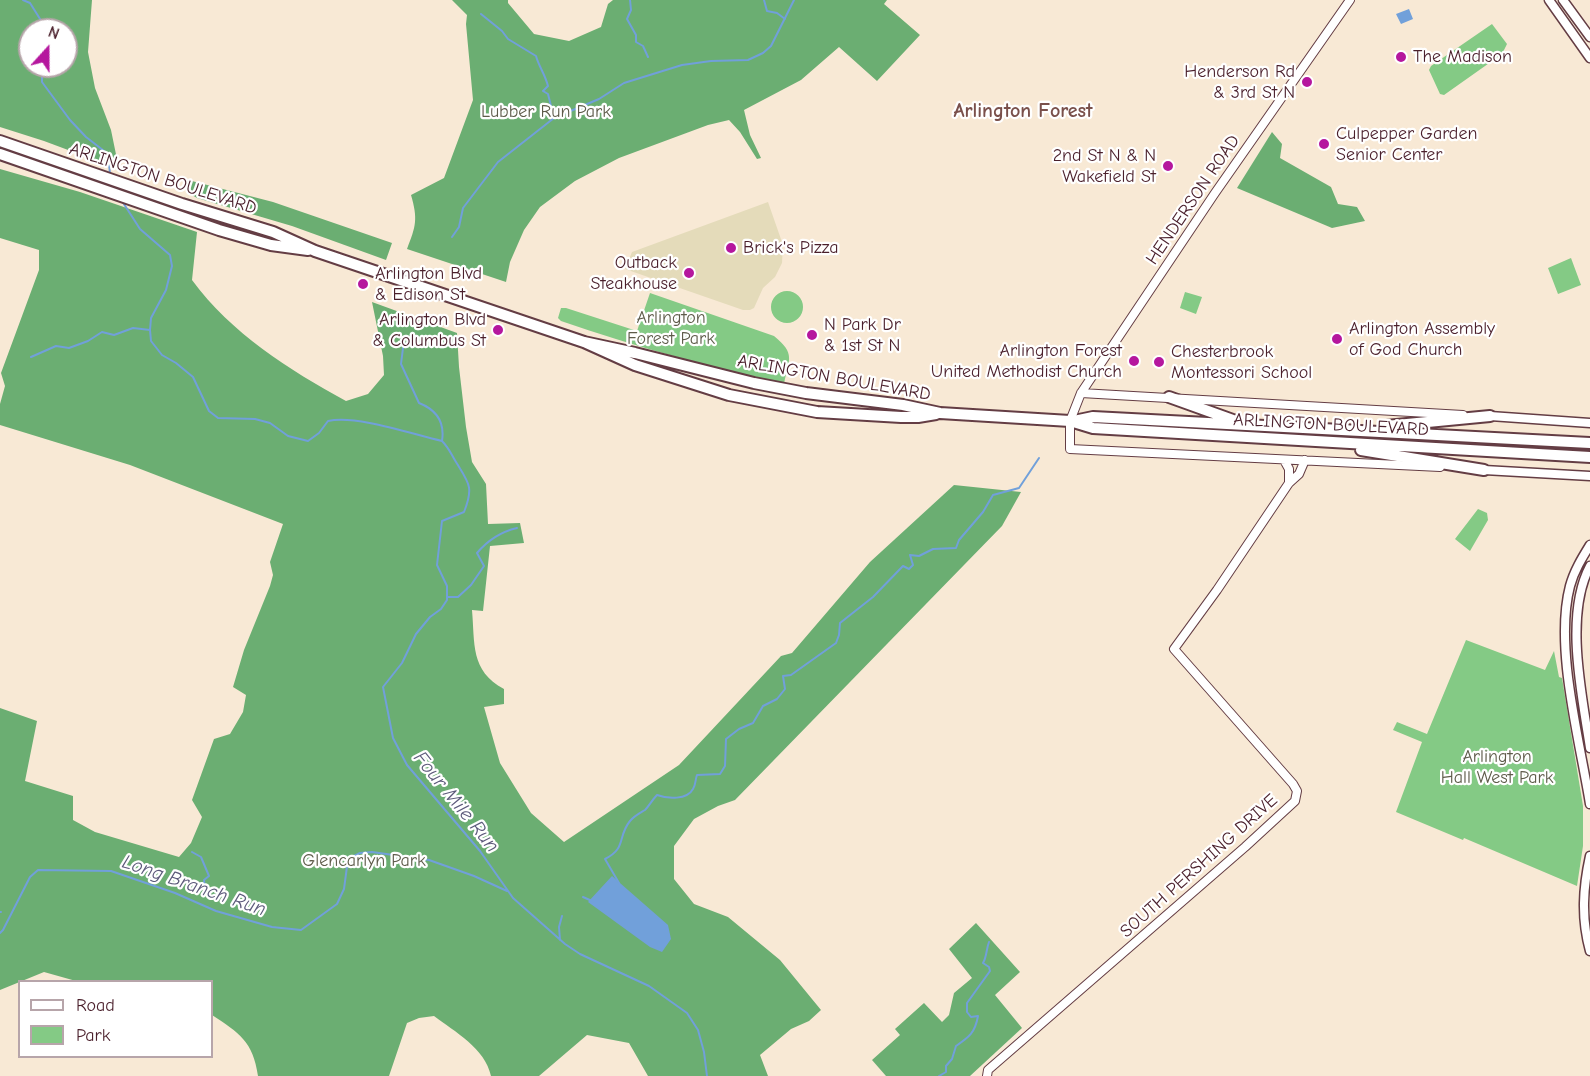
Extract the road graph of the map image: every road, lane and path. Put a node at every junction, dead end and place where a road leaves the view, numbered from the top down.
1 (1350, 0) edge
2 (1549, 0) edge
3 (1563, 0) edge
4 (1590, 37) edge
5 (1590, 58) edge
6 (0, 140) edge
7 (0, 155) edge
8 (315, 251) junction
9 (584, 342) junction
10 (1082, 393) junction
11 (1169, 397) junction
12 (940, 413) junction
13 (1490, 416) junction
14 (1070, 421) junction
15 (1590, 423) edge
16 (1248, 424) junction
17 (1350, 430) junction
18 (1266, 438) junction
19 (1590, 444) edge
20 (1590, 457) edge
21 (1284, 460) junction
22 (1305, 460) junction
23 (1484, 470) junction
24 (1590, 476) edge
25 (1289, 483) junction
26 (1590, 545) edge
27 (1590, 566) edge
28 (1590, 748) edge
29 (1590, 804) edge
30 (1590, 855) edge
31 (1590, 951) edge
32 (987, 1076) edge

1 - 10 street, HENDERSON ROAD
2 - 5 main road
3 - 4 main road
6 - 8 highway, ARLINGTON BOULEVARD
7 - 8 highway, ARLINGTON BOULEVARD
8 - 9 highway, ARLINGTON BOULEVARD
9 - 12 highway, ARLINGTON BOULEVARD
9 - 12 highway, ARLINGTON BOULEVARD
10 - 11 street
10 - 14 street, HENDERSON ROAD
11 - 13 street
11 - 16 highway
12 - 14 highway, ARLINGTON BOULEVARD
13 - 15 main road
13 - 17 highway
14 - 16 highway, ARLINGTON BOULEVARD
14 - 18 highway, ARLINGTON BOULEVARD
14 - 21 street
16 - 17 highway, ARLINGTON BOULEVARD
17 - 19 highway, ARLINGTON BOULEVARD
18 - 20 highway, ARLINGTON BOULEVARD
18 - 23 highway
21 - 22 street
21 - 25 street
22 - 23 street
22 - 25 street, SOUTH PERSHING DRIVE
23 - 24 main road
25 - 32 street, SOUTH PERSHING DRIVE
26 - 29 main road
27 - 28 main road
30 - 31 main road

